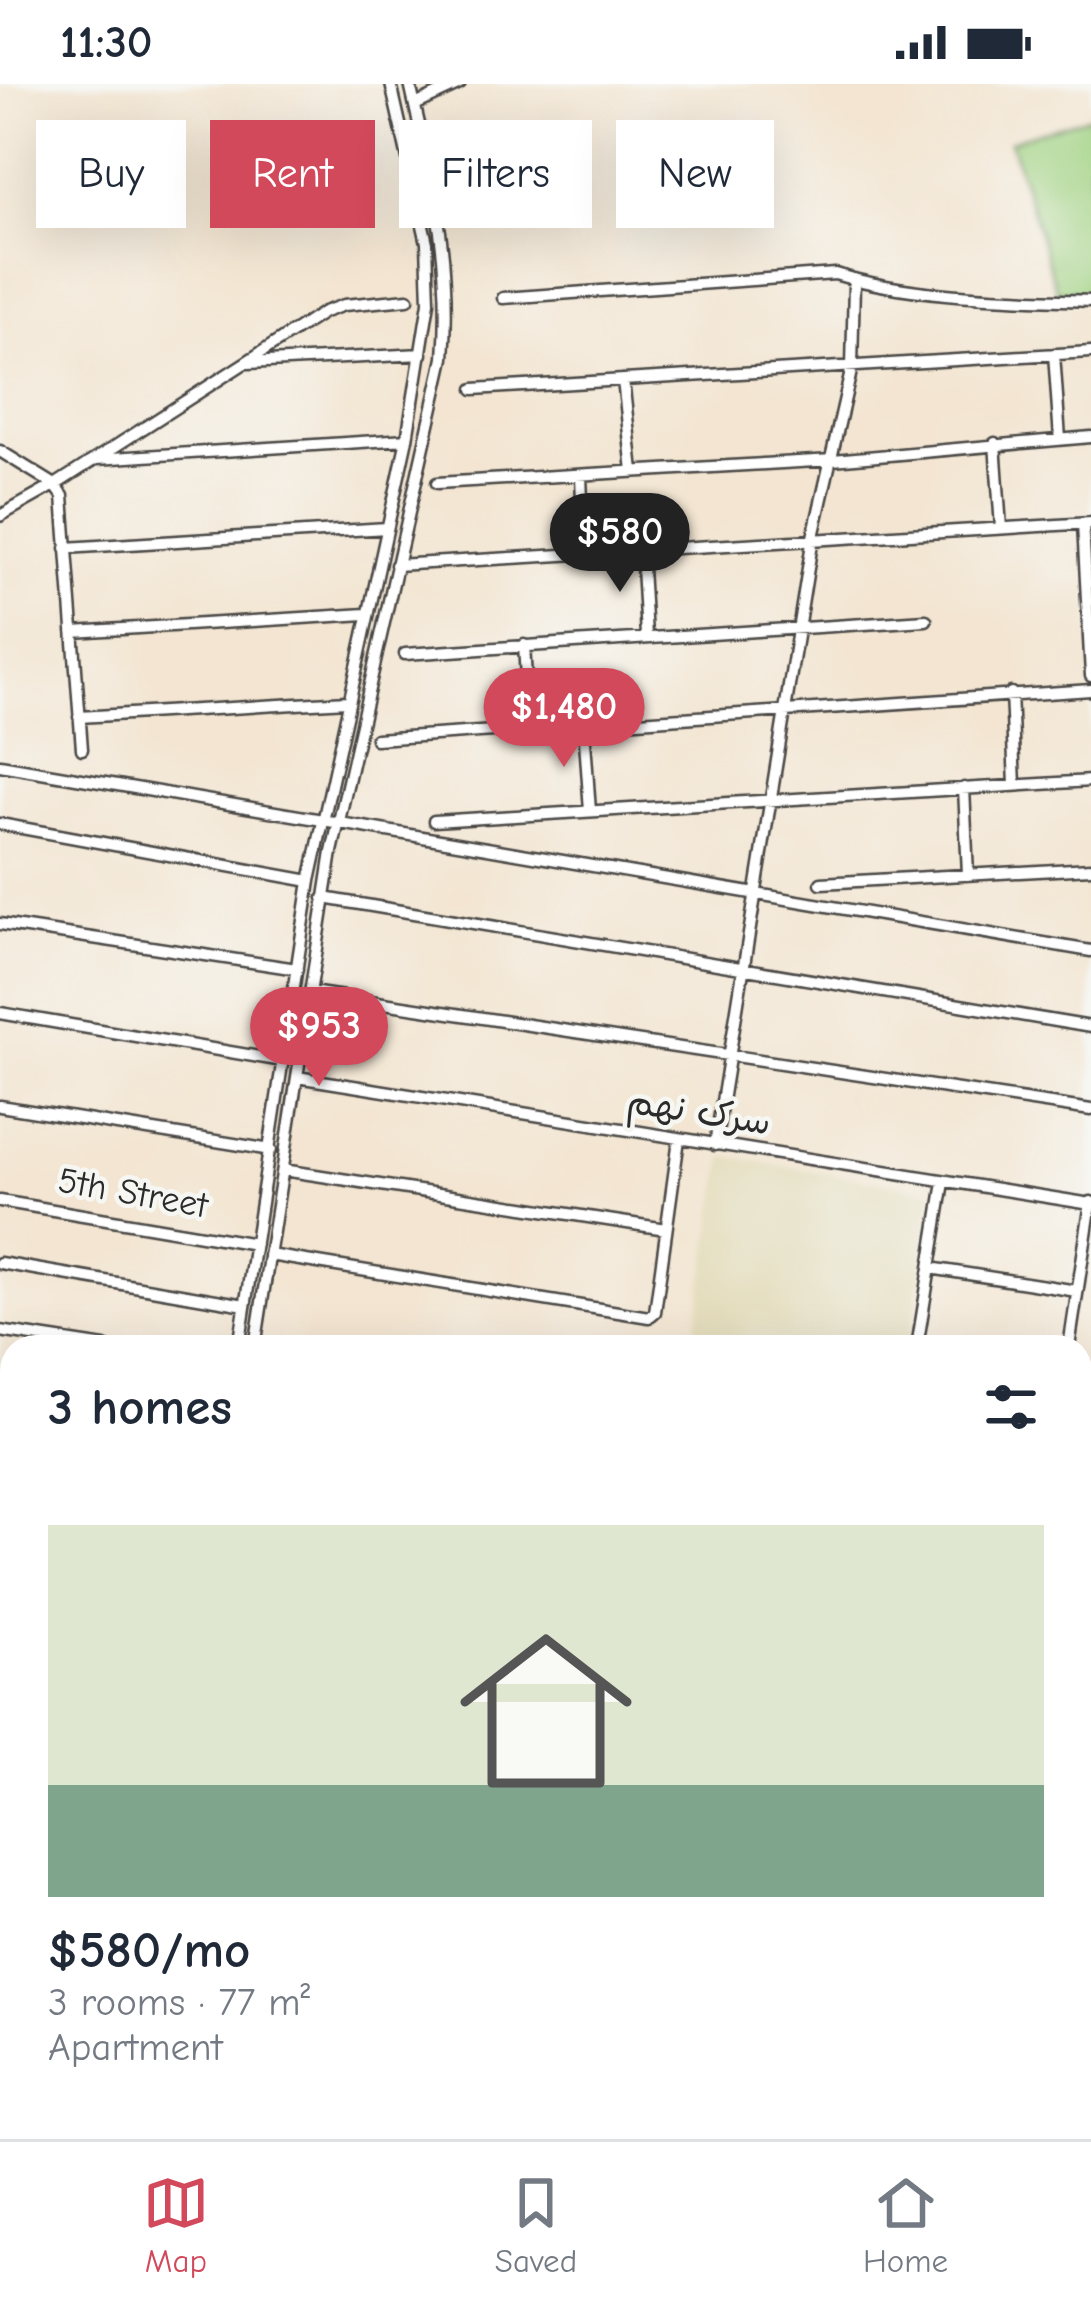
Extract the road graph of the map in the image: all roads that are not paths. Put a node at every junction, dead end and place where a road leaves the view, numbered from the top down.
1 (392, 84) edge
2 (410, 84) edge
3 (460, 84) edge
4 (415, 106) junction
5 (854, 283) junction
6 (503, 298) dead end
7 (408, 299) dead end
8 (1091, 301) edge
9 (1091, 352) edge
10 (422, 354) junction
11 (1054, 354) junction
12 (244, 363) junction
13 (852, 368) junction
14 (623, 380) junction
15 (474, 389) dead end
16 (1091, 437) edge
17 (407, 439) junction
18 (1060, 440) junction
19 (995, 443) junction
20 (0, 451) edge
21 (94, 459) junction
22 (832, 460) junction
23 (633, 471) junction
24 (581, 475) junction
25 (437, 483) dead end
26 (56, 485) junction
27 (0, 516) edge
28 (1087, 523) edge
29 (387, 528) junction
30 (1001, 528) junction
31 (813, 538) junction
32 (66, 548) junction
33 (640, 550) junction
34 (584, 554) junction
35 (396, 565) junction
36 (367, 614) junction
37 (926, 620) dead end
38 (800, 626) junction
39 (73, 632) junction
40 (646, 636) junction
41 (524, 645) junction
42 (405, 654) dead end
43 (1091, 676) edge
44 (1091, 690) edge
45 (1011, 693) junction
46 (347, 701) junction
47 (786, 712) junction
48 (79, 717) junction
49 (584, 726) junction
50 (529, 730) junction
51 (376, 739) dead end
52 (82, 749) dead end
53 (0, 765) edge
54 (1091, 781) edge
55 (1016, 785) junction
56 (964, 788) junction
57 (773, 798) junction
58 (590, 812) junction
59 (322, 820) junction
60 (434, 821) dead end
61 (338, 823) junction
62 (0, 824) edge
63 (1091, 868) edge
64 (968, 875) junction
65 (310, 880) junction
66 (821, 883) dead end
67 (758, 895) junction
68 (324, 898) junction
69 (0, 923) edge
70 (1091, 951) edge
71 (746, 968) junction
72 (298, 969) junction
73 (311, 992) junction
74 (0, 1013) edge
75 (1091, 1027) edge
76 (730, 1057) junction
77 (283, 1061) junction
78 (297, 1077) junction
79 (0, 1106) edge
80 (1091, 1110) edge
81 (679, 1139) junction
82 (715, 1145) junction
83 (271, 1150) junction
84 (283, 1170) junction
85 (944, 1181) junction
86 (0, 1201) edge
87 (1091, 1203) edge
88 (666, 1228) junction
89 (255, 1244) junction
90 (269, 1255) junction
91 (0, 1263) edge
92 (930, 1268) junction
93 (1077, 1291) junction
94 (245, 1305) junction
95 (241, 1335) edge
96 (257, 1335) edge
97 (919, 1335) edge
98 (1071, 1335) edge

1 - 10 street
2 - 4 street
3 - 4 street
4 - 35 street
5 - 6 street
5 - 8 street
5 - 13 street
7 - 12 street
9 - 11 street
10 - 12 street
10 - 17 street
11 - 13 street
11 - 18 street
12 - 21 street
13 - 14 street
13 - 22 street
14 - 15 street
14 - 23 street
16 - 18 street
17 - 21 street
17 - 29 street
18 - 19 street
19 - 22 street
19 - 30 street
20 - 26 street
21 - 26 street
22 - 23 street
22 - 31 street
23 - 24 street
24 - 25 street
24 - 34 street
26 - 27 street
26 - 32 street
28 - 30 street
28 - 43 street
29 - 32 street
29 - 36 street
30 - 31 street
31 - 33 street
31 - 38 street
32 - 39 street
33 - 34 street
33 - 40 street
34 - 35 street
35 - 61 street
36 - 39 street
36 - 46 street
37 - 38 street
38 - 40 street
38 - 47 street
39 - 48 street
40 - 41 street
41 - 42 street
41 - 50 street
44 - 45 street
45 - 47 street
45 - 55 street
46 - 48 street
46 - 59 street
47 - 49 street
47 - 57 street
48 - 52 street
49 - 50 street
49 - 58 street
50 - 51 street
53 - 59 street
54 - 55 street
55 - 56 street
56 - 57 street
56 - 64 street
57 - 58 street
57 - 67 street
58 - 60 street
59 - 61 street
59 - 65 street
61 - 67 street
61 - 68 street
62 - 65 street
63 - 64 street
64 - 66 street
65 - 72 street
67 - 70 street
67 - 71 street
68 - 71 street
68 - 73 street
69 - 72 street
71 - 75 street
71 - 76 street
72 - 77 street
73 - 76 street
73 - 78 street
74 - 77 street
76 - 80 street
76 - 82 street
77 - 83 street
78 - 81 street, سرک نهم
78 - 84 street
79 - 83 street
81 - 82 street, سرک نهم
81 - 88 street
82 - 85 street, سرک نهم
83 - 89 street
84 - 88 street
84 - 90 street
85 - 87 street, سرک نهم
85 - 92 street
86 - 89 street, 5th Street
87 - 93 street
88 - 90 street
89 - 94 street
90 - 96 street
91 - 94 street
92 - 93 street
92 - 97 street
93 - 98 street
94 - 95 street

